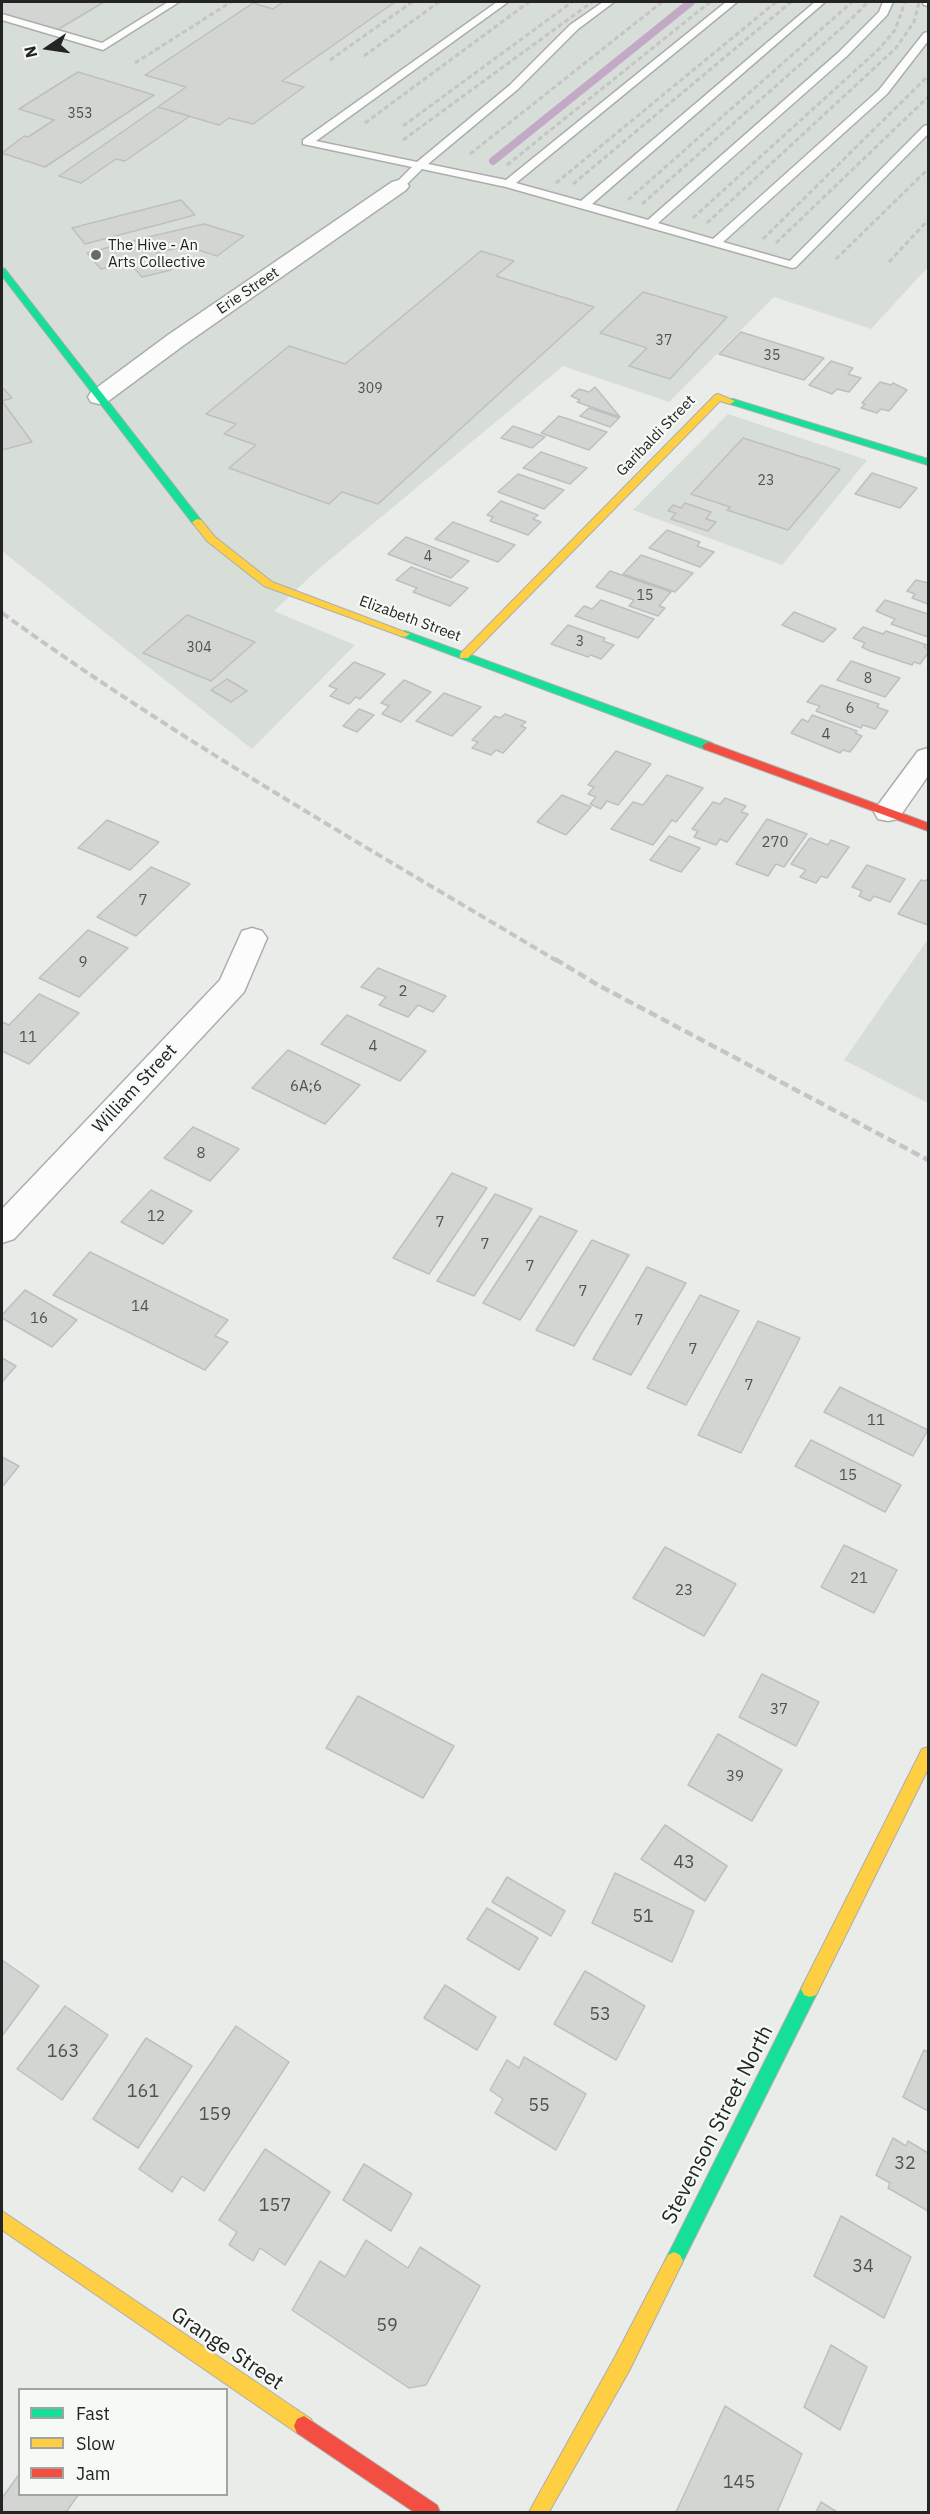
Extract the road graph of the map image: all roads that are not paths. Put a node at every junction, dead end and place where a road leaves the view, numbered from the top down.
1 (174, 2) edge
2 (503, 2) edge
3 (609, 2) edge
4 (732, 2) edge
5 (820, 2) edge
6 (888, 2) edge
7 (2, 16) edge
8 (928, 35) edge
9 (928, 128) edge
10 (419, 166) junction
11 (508, 184) junction
12 (399, 186) joint
13 (584, 205) junction
14 (650, 224) junction
15 (715, 243) junction
16 (2, 271) edge
17 (99, 397) junction
18 (928, 462) edge
19 (464, 656) junction
20 (928, 757) edge
21 (888, 812) junction
22 (928, 827) edge
23 (252, 938) dead end
24 (2, 1230) edge
25 (928, 1756) edge
26 (2, 2220) edge
27 (430, 2512) edge
28 (539, 2512) edge

1 - 7 lane
2 - 10 lane
3 - 10 lane
4 - 11 lane
5 - 13 lane
6 - 14 lane
8 - 15 lane
9 - 15 lane
10 - 11 lane
10 - 12 lane
11 - 13 lane
12 - 17 street, Erie Street
13 - 14 lane
14 - 15 lane
16 - 17 main road, Elizabeth Street
17 - 19 main road, Elizabeth Street
18 - 19 main road, Garibaldi Street
19 - 21 main road, Elizabeth Street
20 - 21 street
21 - 22 main road, Elizabeth Street
23 - 24 street, William Street
25 - 28 main road, Stevenson Street North
26 - 27 main road, Grange Street

